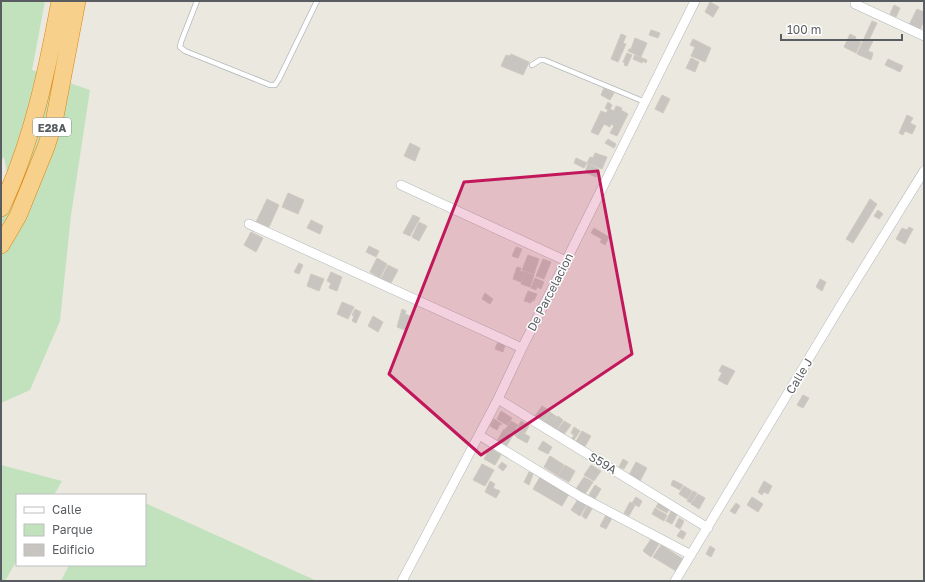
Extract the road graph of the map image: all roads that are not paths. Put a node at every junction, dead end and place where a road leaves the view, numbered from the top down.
1 (60, 1) edge
2 (77, 1) edge
3 (198, 1) edge
4 (317, 1) edge
5 (695, 1) edge
6 (856, 4) dead end
7 (924, 36) edge
8 (532, 65) dead end
9 (645, 102) junction
10 (924, 171) edge
11 (401, 186) dead end
12 (1, 208) edge
13 (249, 224) dead end
14 (1, 245) edge
15 (566, 261) junction
16 (522, 348) junction
17 (498, 399) junction
18 (479, 436) junction
19 (708, 528) junction
20 (691, 555) junction
21 (402, 581) edge
22 (675, 581) edge

1 - 12 highway, E28A
2 - 14 highway, E28A
3 - 4 lane
5 - 9 street, De Parcelacion
6 - 7 street
8 - 9 lane
9 - 15 street, De Parcelacion
10 - 19 street, Calle J
11 - 15 street
13 - 16 street
15 - 16 street, De Parcelacion
16 - 17 street, De Parcelacion
17 - 18 street, De Parcelacion
17 - 19 street, S59A
18 - 20 street
18 - 21 street, De Parcelacion
19 - 20 street, Calle J
20 - 22 street, Calle J

